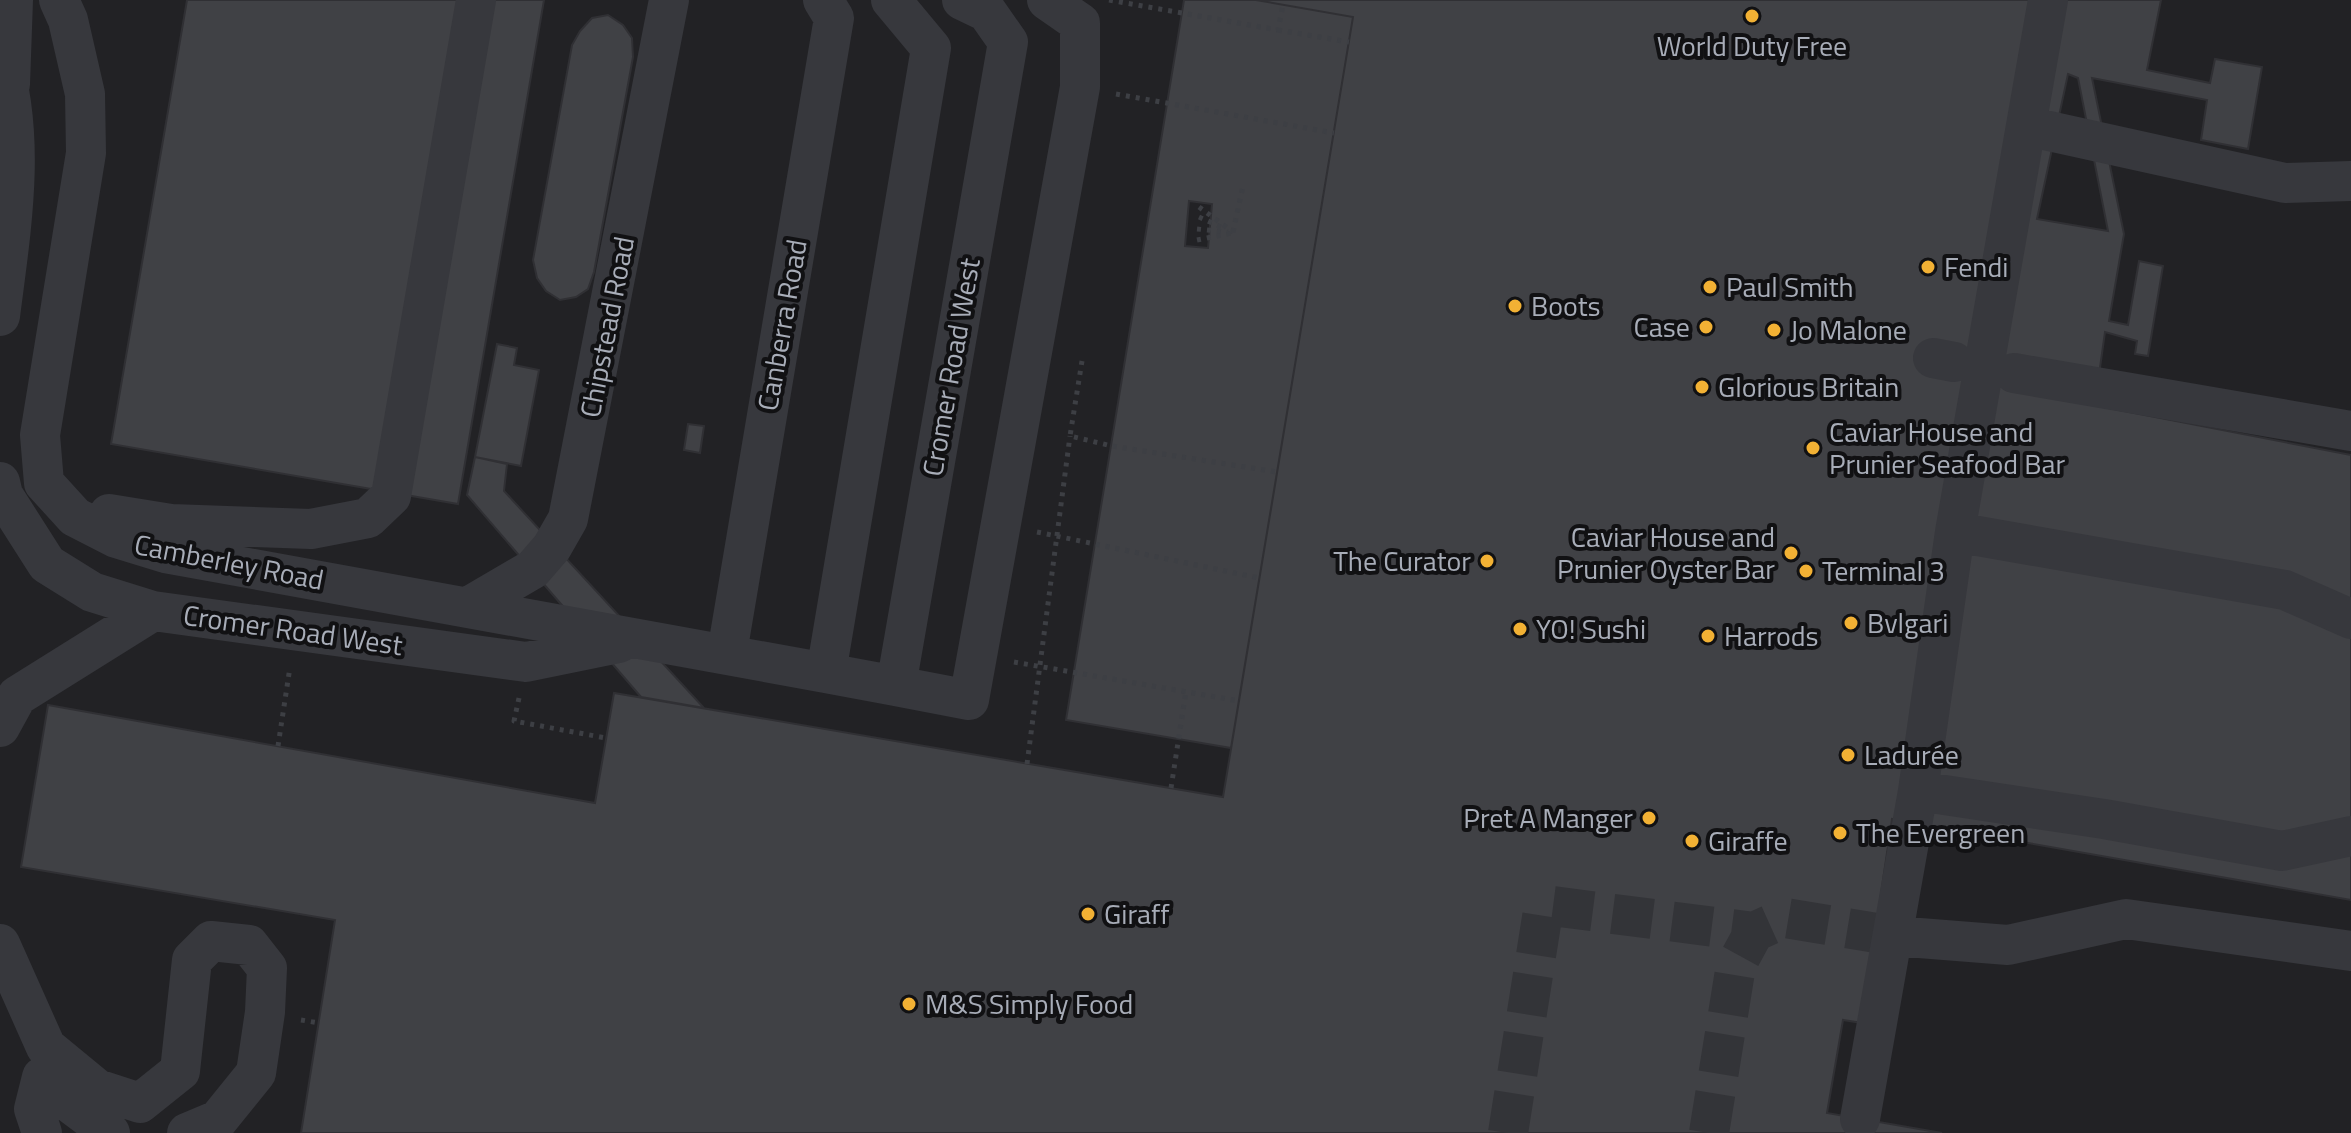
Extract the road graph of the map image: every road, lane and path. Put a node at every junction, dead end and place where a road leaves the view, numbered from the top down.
1 (13, 0) edge
2 (59, 0) edge
3 (476, 0) edge
4 (669, 0) edge
5 (823, 0) edge
6 (891, 0) edge
7 (962, 0) edge
8 (1047, 0) edge
9 (1108, 0) edge
10 (2048, 0) edge
11 (1283, 5) dead end
12 (1278, 30) junction
13 (1349, 42) dead end
14 (5, 69) edge
15 (1080, 87) junction
16 (2026, 126) junction
17 (1334, 133) dead end
18 (2351, 181) edge
19 (1243, 186) dead end
20 (1199, 207) dead end
21 (1199, 217) dead end
22 (1197, 229) dead end
23 (1233, 232) junction
24 (1197, 240) dead end
25 (0, 316) edge
26 (1082, 361) dead end
27 (2014, 373) dead end
28 (2351, 431) edge
29 (1070, 436) junction
30 (1277, 472) dead end
31 (1, 495) edge
32 (58, 498) junction
33 (1001, 524) junction
34 (1955, 532) junction
35 (1056, 536) junction
36 (1259, 578) dead end
37 (468, 607) junction
38 (153, 611) junction
39 (2351, 619) edge
40 (295, 630) junction
41 (641, 638) junction
42 (727, 653) junction
43 (977, 656) junction
44 (526, 662) junction
45 (1038, 667) junction
46 (826, 673) junction
47 (896, 686) junction
48 (1186, 691) junction
49 (1239, 701) dead end
50 (0, 727) edge
51 (606, 738) dead end
52 (278, 746) dead end
53 (1027, 764) dead end
54 (1171, 788) dead end
55 (1918, 791) junction
56 (2351, 836) edge
57 (1894, 936) junction
58 (0, 944) edge
59 (2351, 951) edge
60 (0, 992) edge
61 (42, 1077) junction
62 (1860, 1119) dead end
63 (42, 1133) edge
64 (110, 1133) edge
65 (187, 1133) edge

1 - 14 street
2 - 32 street, Camberley Road
3 - 32 street
4 - 37 street, Chipstead Road
5 - 42 street, Canberra Road
6 - 46 street
7 - 47 street, Cromer Road West
8 - 15 street
9 - 12 path
10 - 16 street
11 - 12 path
12 - 13 path
14 - 25 street
15 - 17 path
15 - 33 street
16 - 18 street
16 - 34 street
19 - 23 path
20 - 23 path
21 - 23 path
22 - 23 path
23 - 24 path
26 - 29 path
27 - 28 street
29 - 30 path
29 - 35 path
31 - 38 street, Cromer Road West
32 - 37 street, Camberley Road
33 - 35 path
33 - 43 street
34 - 39 street
34 - 55 street
35 - 36 path
35 - 45 path
37 - 41 street, Camberley Road
38 - 40 street, Cromer Road West
38 - 50 street
40 - 44 street, Cromer Road West
40 - 52 path
41 - 42 street, Camberley Road
41 - 44 street, Cromer Road West
42 - 46 street, Camberley Road
43 - 45 path
43 - 47 street
44 - 51 path
45 - 48 path
45 - 53 path
46 - 47 street
48 - 49 path
48 - 54 path
55 - 56 street
55 - 57 street
57 - 59 street
57 - 62 street
58 - 65 street
60 - 61 street
61 - 63 street
61 - 64 street

